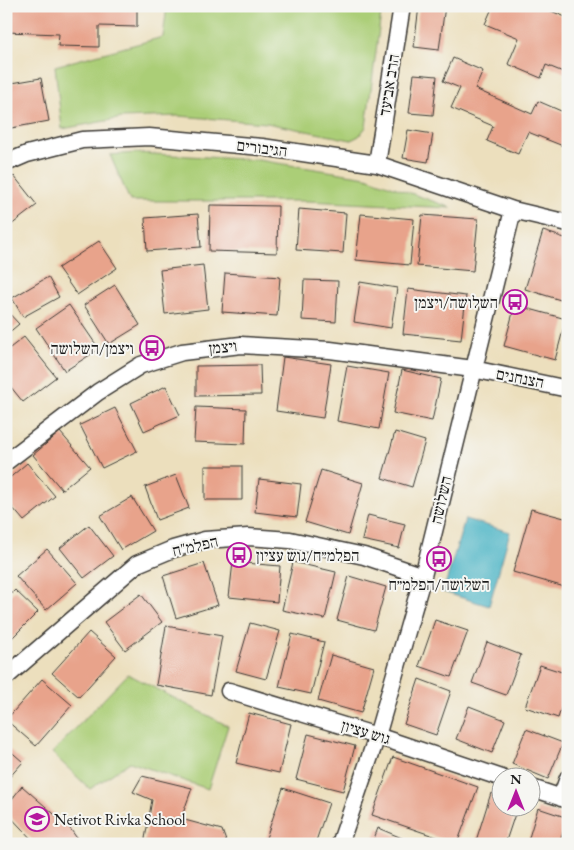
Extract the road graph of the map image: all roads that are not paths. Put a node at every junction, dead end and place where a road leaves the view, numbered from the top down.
1 (402, 6) edge
2 (6, 163) edge
3 (377, 164) junction
4 (513, 210) junction
5 (568, 223) edge
6 (473, 369) junction
7 (568, 389) edge
8 (6, 462) edge
9 (423, 576) junction
10 (6, 677) edge
11 (229, 691) dead end
12 (377, 736) junction
13 (492, 775) edge
14 (568, 778) edge
15 (542, 791) edge
16 (564, 799) edge
17 (340, 844) edge

1 - 3 street, הרב אביעד
2 - 3 street, הגיבורים
3 - 4 street, הגיבורים
4 - 5 street, הגיבורים
4 - 6 street, השלושה
6 - 7 street, הצנחנים
6 - 8 street, ויצמן
6 - 9 street, השלושה
9 - 10 street, הפלמ"ח
9 - 12 street, השלושה
11 - 12 street, גוש עציון
12 - 13 street, גוש עציון
12 - 17 street, השלושה
14 - 16 street
15 - 16 street

